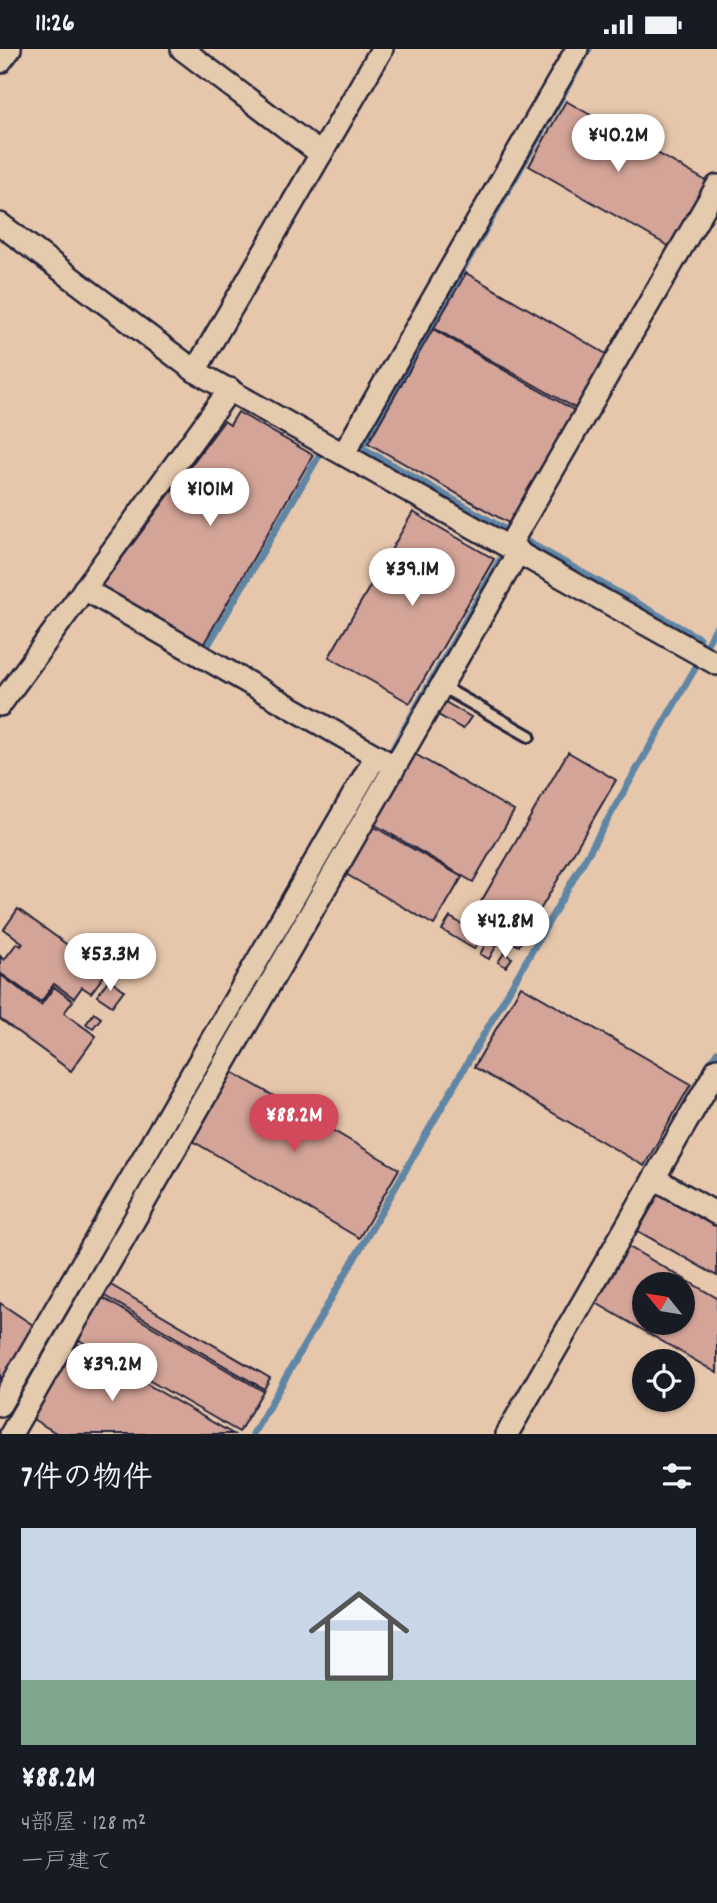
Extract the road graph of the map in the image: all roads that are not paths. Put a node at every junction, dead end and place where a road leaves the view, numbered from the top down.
1 (10, 49) edge
2 (182, 49) edge
3 (382, 49) edge
4 (577, 49) edge
5 (0, 62) edge
6 (321, 154) junction
7 (717, 186) edge
8 (0, 224) edge
9 (195, 371) junction
10 (230, 390) junction
11 (344, 453) junction
12 (514, 549) junction
13 (84, 589) junction
14 (717, 664) edge
15 (441, 686) junction
16 (0, 705) edge
17 (529, 736) dead end
18 (376, 756) junction
19 (394, 767) junction
20 (717, 1069) edge
21 (654, 1178) junction
22 (717, 1214) edge
23 (0, 1405) edge
24 (10, 1422) edge
25 (507, 1434) edge

1 - 5 street
2 - 6 street
3 - 6 street
4 - 11 street
6 - 9 street
7 - 12 street
8 - 9 street
9 - 10 street
10 - 11 street
10 - 13 street
11 - 12 street
12 - 14 street
12 - 15 street
13 - 16 street
13 - 18 street
15 - 17 lane
15 - 19 street
18 - 19 street
18 - 23 street
19 - 24 street
20 - 21 street
21 - 22 street
21 - 25 street

